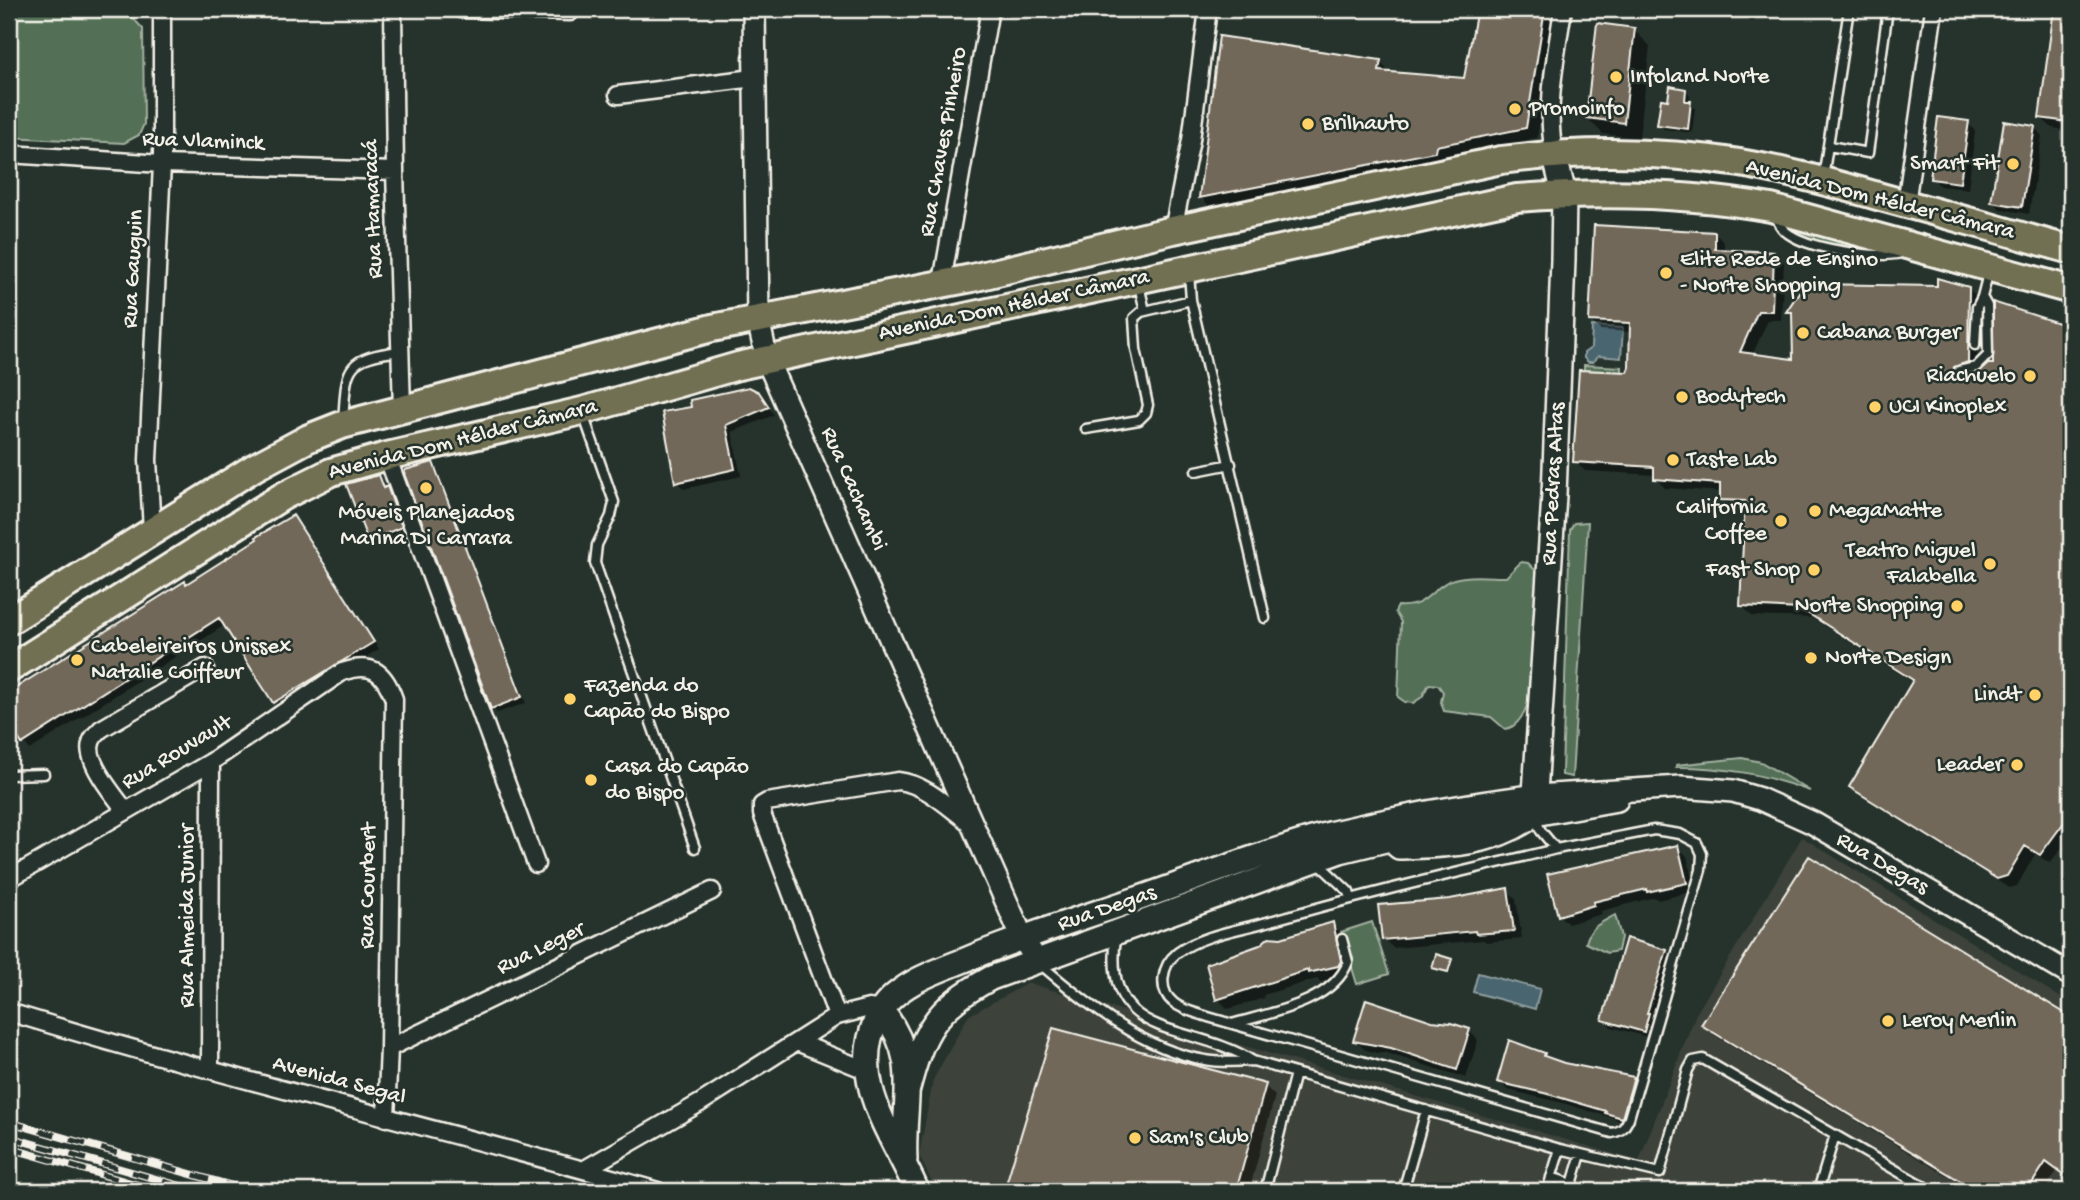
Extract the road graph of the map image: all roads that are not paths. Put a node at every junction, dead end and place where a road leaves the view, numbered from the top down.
1 (162, 9) edge
2 (393, 9) edge
3 (460, 9) edge
4 (754, 9) edge
5 (990, 9) edge
6 (1208, 9) edge
7 (1563, 9) edge
8 (1849, 9) edge
9 (1888, 9) edge
10 (1934, 9) edge
11 (570, 12) dead end
12 (754, 78) junction
13 (618, 95) dead end
14 (1829, 146) junction
15 (1553, 153) junction
16 (9, 154) edge
17 (162, 164) junction
18 (395, 171) junction
19 (1822, 181) junction
20 (1564, 194) junction
21 (1906, 204) junction
22 (1173, 230) junction
23 (2071, 250) edge
24 (1989, 267) junction
25 (1188, 270) junction
26 (1138, 278) junction
27 (942, 282) junction
28 (2071, 290) edge
29 (1982, 297) junction
30 (1191, 300) junction
31 (1145, 311) junction
32 (758, 318) junction
33 (915, 327) junction
34 (1975, 345) dead end
35 (401, 351) junction
36 (767, 360) junction
37 (1959, 371) dead end
38 (402, 409) junction
39 (582, 411) junction
40 (342, 425) junction
41 (1086, 429) dead end
42 (387, 456) junction
43 (1231, 464) junction
44 (1196, 471) dead end
45 (152, 530) junction
46 (1265, 618) dead end
47 (9, 621) edge
48 (205, 668) dead end
49 (368, 668) joint
50 (9, 669) edge
51 (211, 762) junction
52 (44, 774) dead end
53 (9, 775) edge
54 (1535, 806) junction
55 (127, 811) junction
56 (972, 824) junction
57 (695, 848) dead end
58 (1556, 849) junction
59 (1315, 860) junction
60 (536, 864) dead end
61 (9, 879) edge
62 (712, 891) dead end
63 (1351, 898) junction
64 (1116, 931) junction
65 (1022, 937) junction
66 (1342, 939) dead end
67 (1036, 960) junction
68 (2071, 975) edge
69 (881, 1010) junction
70 (9, 1012) edge
71 (837, 1016) junction
72 (1232, 1024) junction
73 (797, 1042) junction
74 (389, 1048) junction
75 (1253, 1061) junction
76 (210, 1070) junction
77 (868, 1071) junction
78 (1295, 1073) junction
79 (907, 1092) junction
80 (1426, 1110) junction
81 (386, 1118) junction
82 (1835, 1135) junction
83 (1560, 1149) junction
84 (1581, 1154) junction
85 (906, 1163) junction
86 (585, 1169) junction
87 (1551, 1177) junction
88 (1571, 1187) edge
89 (658, 1191) edge
90 (917, 1191) edge
91 (1265, 1191) edge
92 (1403, 1191) edge
93 (1547, 1191) edge
94 (1818, 1191) edge
95 (1932, 1191) edge

1 - 17 street, Rua Gauguin
2 - 18 street, Rua Itamaracá
3 - 11 street
4 - 12 street, Rua Cachambi
5 - 27 street, Rua Chaves Pinheiro
6 - 22 street
7 - 15 street
8 - 14 lane
9 - 14 lane
10 - 21 street
12 - 13 street
12 - 32 street, Rua Cachambi
14 - 19 lane
15 - 19 main road, Avenida Dom Hélder Câmara
15 - 20 main road, Rua Pedras Altas
15 - 22 main road, Avenida Dom Hélder Câmara
16 - 17 street, Rua Vlaminck
17 - 18 street, Rua Vlaminck
17 - 45 street, Rua Gauguin
18 - 35 street, Rua Itamaracá
19 - 21 main road, Avenida Dom Hélder Câmara
20 - 24 main road, Avenida Dom Hélder Câmara
20 - 25 main road, Avenida Dom Hélder Câmara
20 - 54 main road, Rua Pedras Altas
21 - 23 main road, Avenida Dom Hélder Câmara
22 - 27 main road, Avenida Dom Hélder Câmara
24 - 28 main road, Avenida Dom Hélder Câmara
24 - 29 lane
25 - 26 main road, Avenida Dom Hélder Câmara
25 - 30 lane
26 - 31 lane
26 - 33 main road, Avenida Dom Hélder Câmara
27 - 32 main road, Avenida Dom Hélder Câmara
27 - 33 main road
29 - 34 lane
29 - 37 lane
30 - 31 lane
30 - 43 lane
31 - 41 lane
32 - 36 street, Rua Cachambi
32 - 38 main road, Avenida Dom Hélder Câmara
33 - 36 main road, Avenida Dom Hélder Câmara
35 - 38 street, Rua Itamaracá
35 - 40 lane
36 - 39 main road, Avenida Dom Hélder Câmara
36 - 56 street, Rua Cachambi
38 - 40 main road, Avenida Dom Hélder Câmara
39 - 42 main road, Avenida Dom Hélder Câmara
39 - 57 lane
40 - 45 main road, Avenida Dom Hélder Câmara
42 - 50 main road, Avenida Dom Hélder Câmara
42 - 60 street
43 - 44 lane
43 - 46 lane
45 - 47 main road, Avenida Dom Hélder Câmara
48 - 55 street
49 - 51 street, Rua Rouvault
49 - 74 street, Rua Courbert
51 - 55 street, Rua Rouvault
51 - 76 street, Rua Almeida Junior
52 - 53 lane
54 - 58 lane
54 - 59 main road, Rua Degas
54 - 65 main road, Rua Degas
54 - 68 street, Rua Degas
55 - 61 street, Rua Rouvault
56 - 65 street, Rua Cachambi
56 - 71 street
58 - 63 lane
58 - 72 lane
59 - 63 lane
59 - 64 main road, Rua Degas
62 - 74 street, Rua Leger
63 - 72 lane
64 - 67 main road, Rua Degas
64 - 75 lane
65 - 67 street, Rua Cachambi
65 - 69 main road, Rua Degas
66 - 72 lane
67 - 75 lane
67 - 79 main road, Rua Degas
69 - 71 street
69 - 77 main road
69 - 79 main road
70 - 76 street, Avenida Segal
71 - 73 street
73 - 77 street
73 - 86 street
74 - 81 street, Rua Courbert
75 - 78 lane
76 - 81 street, Avenida Segal
77 - 85 main road
78 - 80 lane
78 - 91 lane
79 - 85 main road
80 - 83 lane
80 - 92 lane
81 - 86 street, Avenida Segal
82 - 84 lane
82 - 94 lane
82 - 95 lane
83 - 84 lane
83 - 87 lane
84 - 88 lane
85 - 90 main road
86 - 89 street, Avenida Segal
87 - 88 lane
87 - 93 lane

